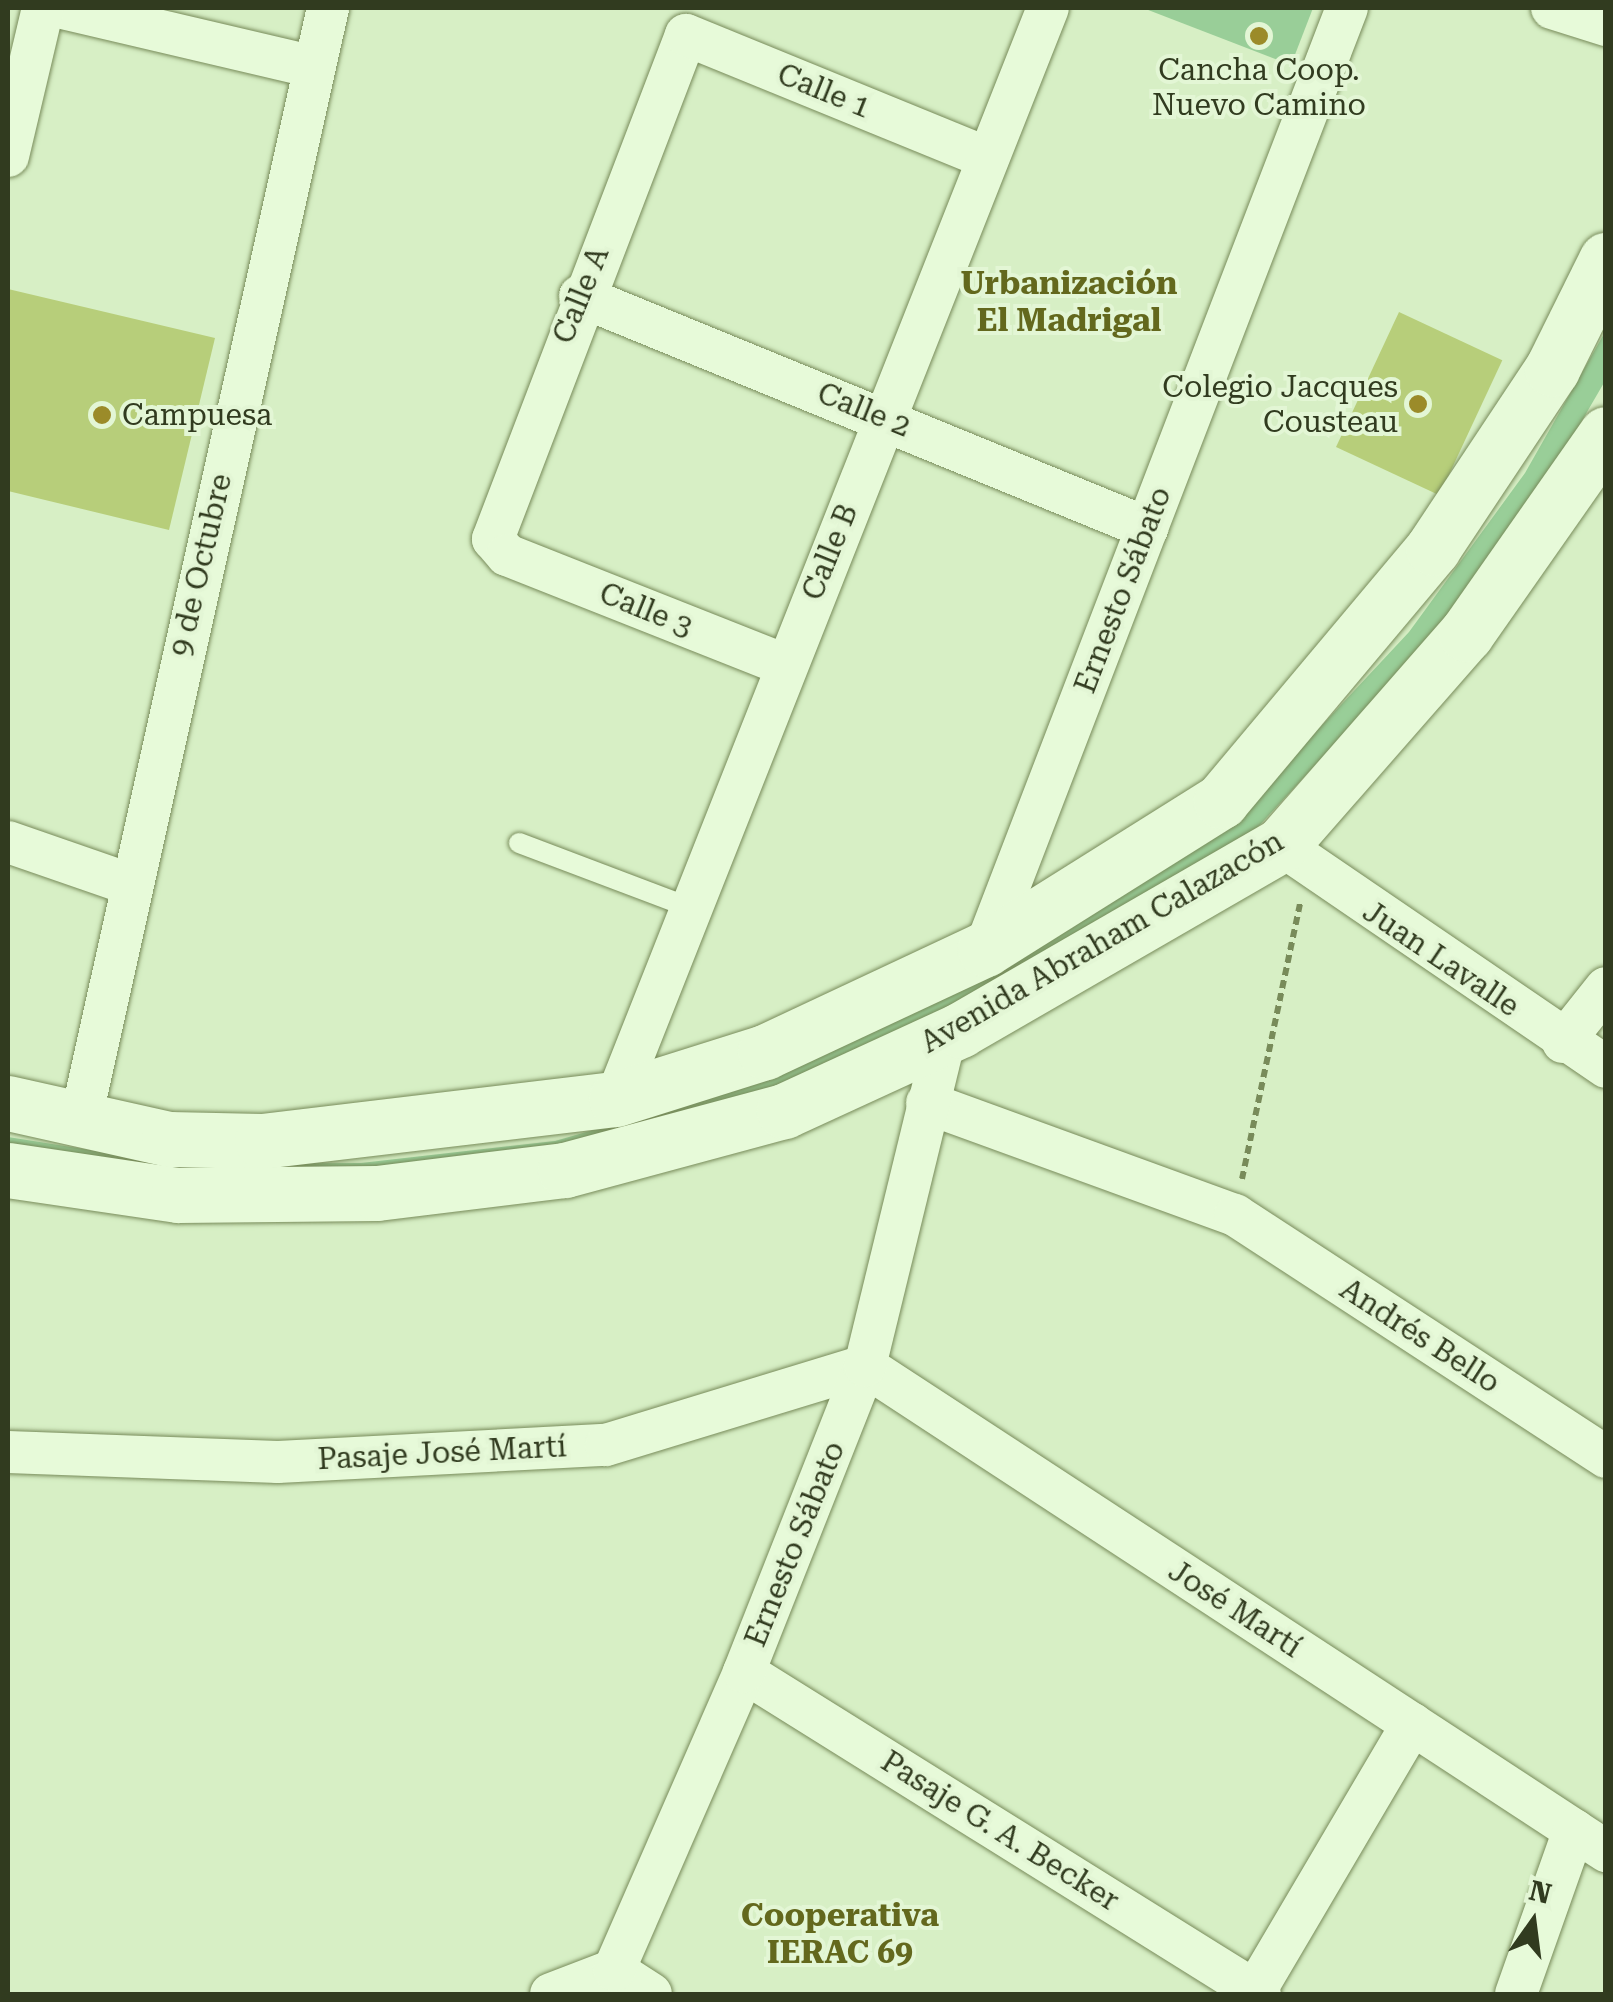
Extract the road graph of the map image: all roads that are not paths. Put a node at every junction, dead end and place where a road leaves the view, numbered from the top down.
1 (43, 8) edge
2 (64, 8) edge
3 (328, 8) edge
4 (1048, 8) edge
5 (1346, 8) edge
6 (1552, 8) edge
7 (684, 21) edge
8 (1606, 24) edge
9 (314, 67) junction
10 (8, 156) edge
11 (988, 158) junction
12 (1606, 260) edge
13 (580, 296) junction
14 (884, 418) junction
15 (1606, 434) edge
16 (1147, 528) junction
17 (507, 555) joint
18 (785, 665) junction
19 (8, 842) edge
20 (518, 843) dead end
21 (1294, 857) junction
22 (129, 884) junction
23 (688, 907) junction
24 (985, 949) junction
25 (1606, 988) edge
26 (945, 1037) junction
27 (1563, 1042) junction
28 (1606, 1066) edge
29 (616, 1098) junction
30 (8, 1102) edge
31 (927, 1104) junction
32 (80, 1123) junction
33 (8, 1170) edge
34 (866, 1366) junction
35 (8, 1452) edge
36 (1606, 1457) edge
37 (744, 1672) junction
38 (1412, 1724) junction
39 (1590, 1841) edge
40 (614, 1970) junction
41 (1258, 1993) edge
42 (551, 1994) edge
43 (651, 1994) edge
44 (1516, 1994) edge

1 - 10 street
2 - 9 street
3 - 9 street, 9 de Octubre
4 - 11 street, Calle B
5 - 16 street, Ernesto Sábato
6 - 8 street
7 - 11 street, Calle 1
7 - 13 street, Calle A
9 - 22 street, 9 de Octubre
11 - 14 street, Calle B
12 - 24 main road, Avenida Abraham Calazacón
13 - 14 street, Calle 2
13 - 17 street, Calle A
14 - 16 street, Calle 2
14 - 18 street, Calle B
15 - 21 main road, Avenida Abraham Calazacón
16 - 24 street, Ernesto Sábato
17 - 18 street, Calle 3
18 - 23 street, Calle B
19 - 22 street
20 - 23 lane
21 - 26 main road, Avenida Abraham Calazacón
21 - 27 street, Juan Lavalle
22 - 32 street, 9 de Octubre
23 - 29 street, Calle B
24 - 29 main road, Avenida Abraham Calazacón
25 - 27 street
26 - 31 street, Ernesto Sábato
26 - 33 main road, Avenida Abraham Calazacón
27 - 28 street, Juan Lavalle
29 - 32 main road, Avenida Abraham Calazacón
30 - 32 main road, Avenida Abraham Calazacón
31 - 34 street, Ernesto Sábato
31 - 36 street, Andrés Bello
34 - 35 street, Pasaje José Martí
34 - 37 street, Ernesto Sábato
34 - 38 street, José Martí
37 - 40 street, Ernesto Sábato
37 - 41 street, Pasaje G. A. Becker
38 - 39 street, José Martí
38 - 41 street
39 - 44 street
40 - 42 street
40 - 43 street

